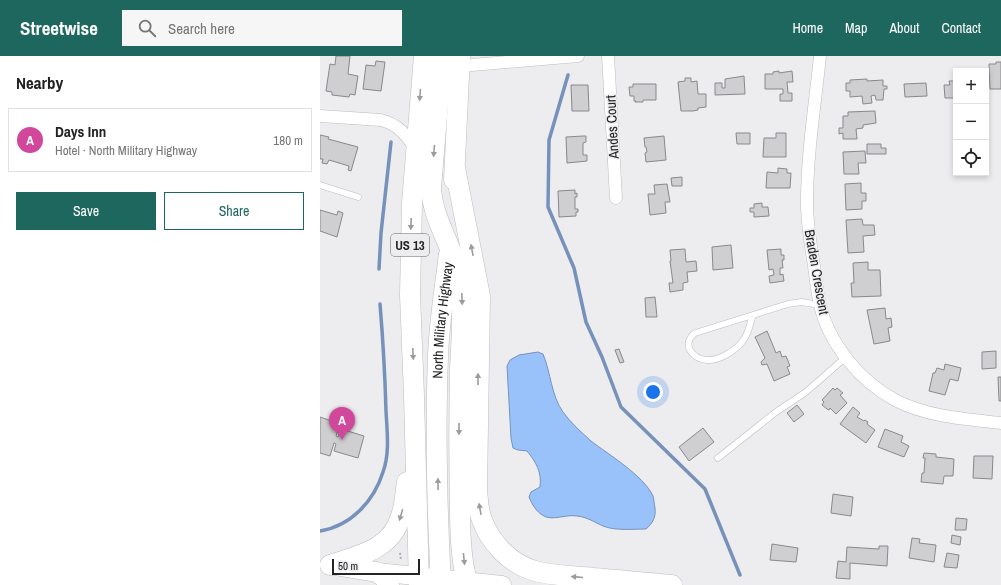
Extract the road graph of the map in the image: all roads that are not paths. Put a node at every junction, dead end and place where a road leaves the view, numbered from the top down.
1 (424, 56) edge
2 (442, 56) edge
3 (578, 56) edge
4 (608, 56) edge
5 (820, 56) edge
6 (460, 61) edge
7 (320, 116) edge
8 (415, 148) junction
9 (455, 168) junction
10 (320, 185) edge
11 (358, 197) dead end
12 (616, 198) dead end
13 (450, 248) junction
14 (820, 305) junction
15 (753, 315) junction
16 (846, 357) junction
17 (1001, 423) edge
18 (415, 435) junction
19 (718, 458) dead end
20 (325, 564) edge
21 (383, 578) edge
22 (419, 581) edge
23 (440, 582) edge
24 (468, 583) edge
25 (502, 585) edge
26 (672, 585) edge

1 -> 8 main road, North Military Highway / US 13
2 -> 13 main road
3 - 6 street
4 - 12 street, Andes Court
5 - 14 street, Braden Crescent
6 - 9 main road, North Military Highway / US 13
7 - 8 street
8 -> 18 main road, North Military Highway / US 13
9 - 13 main road, North Military Highway / US 13
26 -> 9 main road
10 - 11 lane
23 -> 13 main road, North Military Highway / US 13
13 -> 24 main road
14 - 15 lane
14 - 16 street, Braden Crescent
15 - 15 lane
16 - 17 street, Braden Crescent
16 - 19 lane
18 -> 20 main road, US 13
18 - 22 main road, North Military Highway
20 - 21 main road
21 - 22 main road
22 - 23 main road
23 - 24 main road
24 - 25 main road

